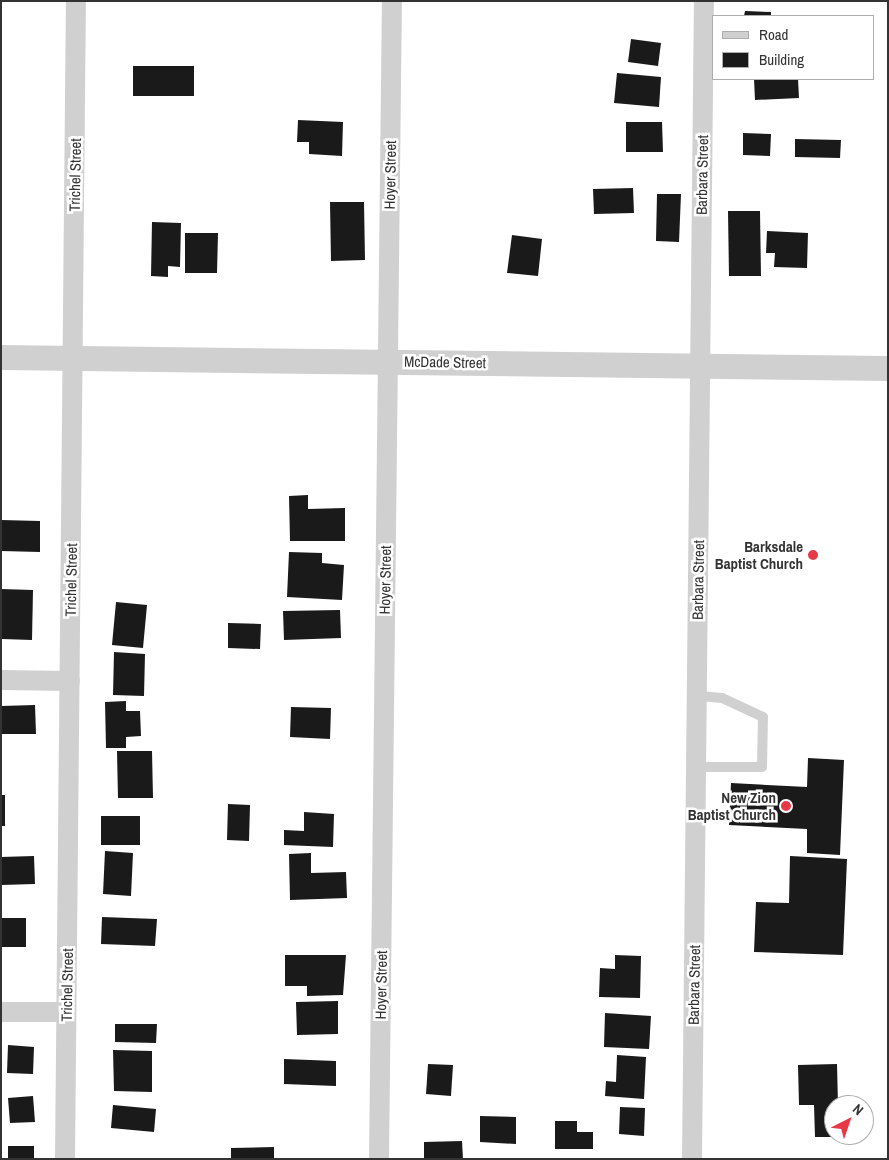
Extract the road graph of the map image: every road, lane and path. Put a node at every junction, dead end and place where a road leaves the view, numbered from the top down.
1 (76, 1) edge
2 (392, 1) edge
3 (704, 1) edge
4 (1, 357) edge
5 (73, 358) junction
6 (388, 362) junction
7 (700, 366) junction
8 (888, 368) edge
9 (1, 680) edge
10 (70, 680) junction
11 (697, 696) junction
12 (696, 767) junction
13 (1, 1012) edge
14 (66, 1012) junction
15 (65, 1159) edge
16 (379, 1159) edge
17 (692, 1159) edge

1 - 5 street, Trichel Street
2 - 6 street, Hoyer Street
3 - 7 street, Barbara Street
4 - 5 street, McDade Street
5 - 6 street, McDade Street
5 - 10 street, Trichel Street
6 - 7 street, McDade Street
6 - 16 street, Hoyer Street
7 - 8 street, McDade Street
7 - 11 street, Barbara Street
9 - 10 street
10 - 14 street, Trichel Street
11 - 12 street, Barbara Street
11 - 12 lane
12 - 17 street, Barbara Street
13 - 14 street
14 - 15 street, Trichel Street

